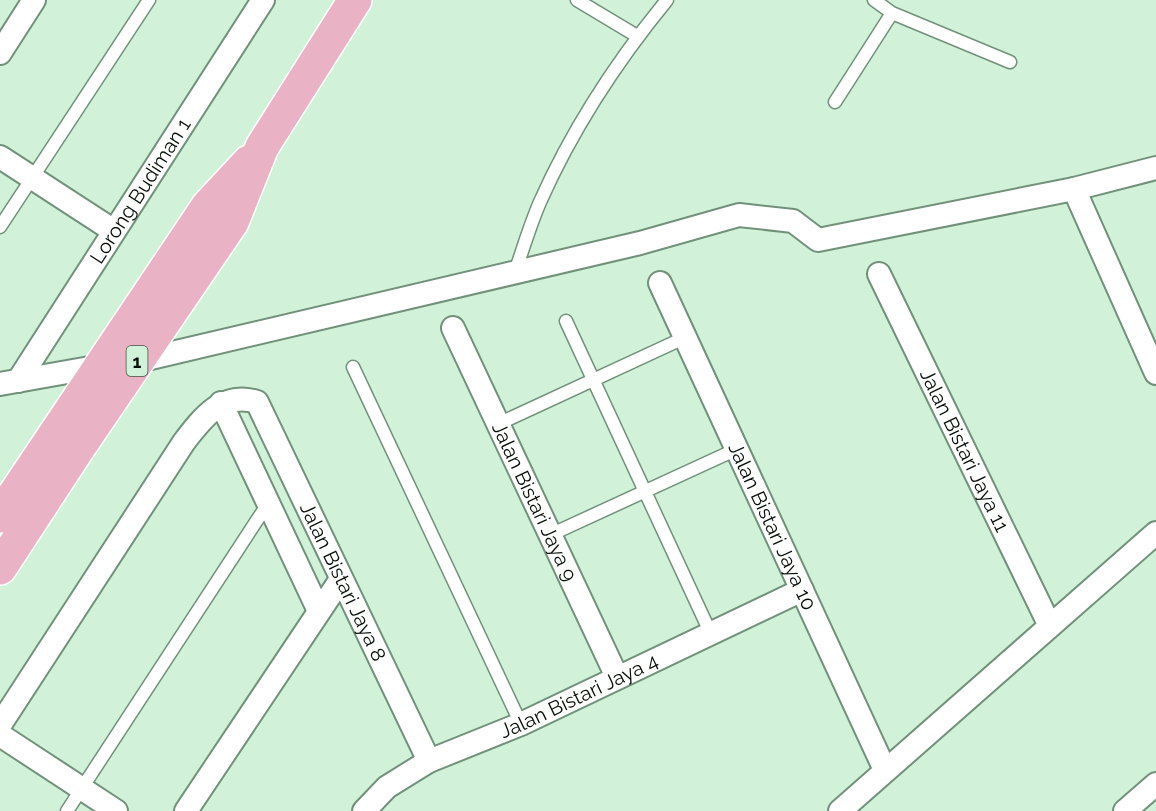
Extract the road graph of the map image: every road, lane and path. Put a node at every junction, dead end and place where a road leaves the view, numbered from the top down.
1 (34, 0) edge
2 (149, 0) edge
3 (263, 0) edge
4 (355, 0) edge
5 (577, 0) edge
6 (667, 0) edge
7 (874, 0) edge
8 (892, 13) junction
9 (637, 36) junction
10 (0, 53) edge
11 (1010, 62) dead end
12 (835, 102) dead end
13 (262, 147) junction
14 (0, 157) edge
15 (1156, 168) edge
16 (32, 178) junction
17 (1074, 189) junction
18 (0, 227) edge
19 (114, 231) junction
20 (515, 272) junction
21 (879, 274) dead end
22 (660, 282) dead end
23 (566, 321) dead end
24 (453, 328) dead end
25 (686, 337) junction
26 (138, 361) junction
27 (101, 366) junction
28 (353, 367) dead end
29 (1156, 373) edge
30 (593, 378) junction
31 (9, 382) edge
32 (221, 403) junction
33 (498, 424) junction
34 (737, 449) junction
35 (646, 490) junction
36 (267, 505) junction
37 (0, 516) edge
38 (1156, 533) edge
39 (550, 536) junction
40 (0, 568) edge
41 (341, 579) junction
42 (802, 590) junction
43 (319, 611) junction
44 (1050, 626) junction
45 (711, 634) junction
46 (617, 677) junction
47 (521, 724) junction
48 (0, 725) edge
49 (0, 735) edge
50 (429, 761) junction
51 (885, 770) junction
52 (1156, 784) edge
53 (82, 789) junction
54 (1130, 807) edge
55 (68, 811) edge
56 (116, 811) edge
57 (186, 811) edge
58 (364, 811) edge
59 (840, 811) edge

1 - 10 street
2 - 16 lane
3 - 19 street, Lorong Budiman 1
4 - 13 main road, 1
5 - 9 lane
6 - 9 lane
7 - 8 lane
8 - 11 lane
8 - 12 lane
9 - 20 lane
13 - 26 main road, 1
13 - 27 main road, 1
14 - 16 street
15 - 17 street
16 - 18 lane
16 - 19 street
17 - 20 street
17 - 29 street
19 - 31 street, Lorong Budiman 1
20 - 26 street
21 - 44 street, Jalan Bistari Jaya 11
22 - 25 street, Jalan Bistari Jaya 10
23 - 30 lane
24 - 33 street, Jalan Bistari Jaya 9
25 - 30 lane
25 - 34 street, Jalan Bistari Jaya 10
26 - 40 main road, 1
27 - 31 street
27 - 37 main road, 1
28 - 47 lane
30 - 33 lane
30 - 35 lane
32 - 36 street
32 - 41 street, Jalan Bistari Jaya 8
32 - 48 street
33 - 39 street, Jalan Bistari Jaya 9
34 - 35 lane
34 - 42 street, Jalan Bistari Jaya 10
35 - 39 lane
35 - 45 lane
36 - 43 street
36 - 53 lane
38 - 44 street
39 - 46 street, Jalan Bistari Jaya 9
41 - 43 street
41 - 50 street, Jalan Bistari Jaya 8
42 - 45 street, Jalan Bistari Jaya 4
42 - 51 street, Jalan Bistari Jaya 10
43 - 57 street
44 - 51 street
45 - 46 street, Jalan Bistari Jaya 4
46 - 47 street, Jalan Bistari Jaya 4
47 - 50 street, Jalan Bistari Jaya 4
49 - 53 street
50 - 58 street, Jalan Bistari Jaya 4
51 - 59 street
52 - 54 street
53 - 55 lane
53 - 56 street

